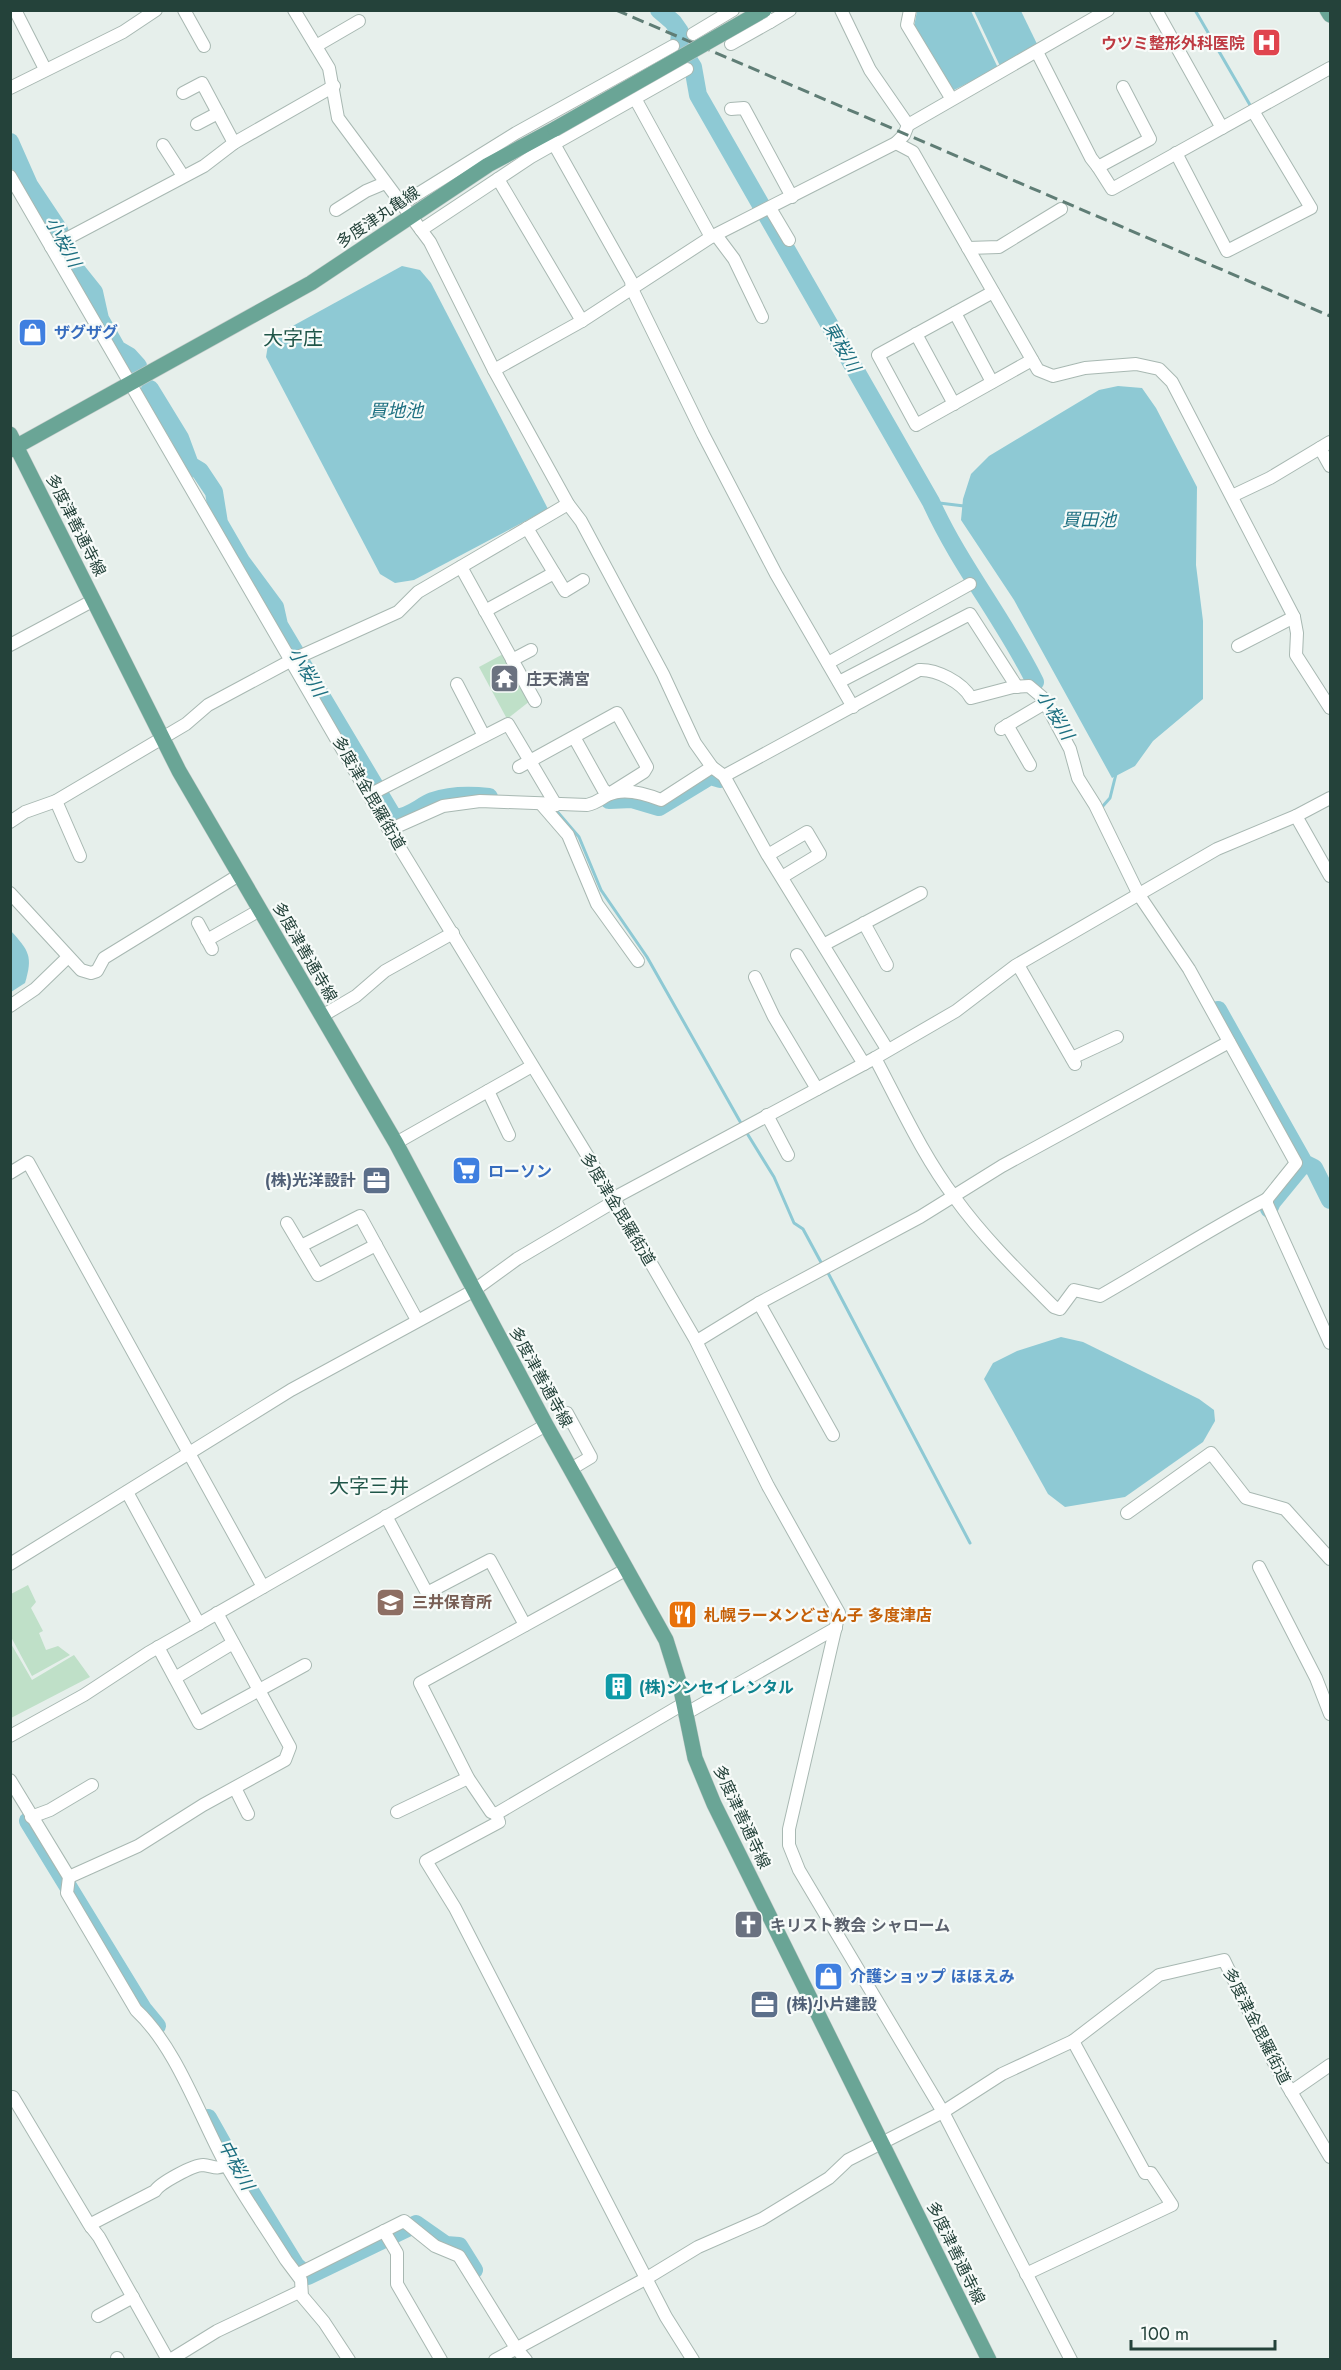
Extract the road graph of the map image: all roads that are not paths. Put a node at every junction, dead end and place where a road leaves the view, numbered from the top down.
1 (15, 10) edge
2 (156, 10) edge
3 (184, 10) edge
4 (294, 10) edge
5 (733, 10) edge
6 (790, 10) edge
7 (841, 10) edge
8 (910, 10) edge
9 (1108, 10) edge
10 (1156, 10) edge
11 (1327, 10) edge
12 (766, 14) edge
13 (1330, 15) edge
14 (359, 21) dead end
15 (693, 34) dead end
16 (731, 44) dead end
17 (673, 45) dead end
18 (204, 46) dead end
19 (316, 46) junction
20 (1037, 52) junction
21 (1330, 68) edge
22 (45, 69) junction
23 (687, 69) dead end
24 (621, 75) junction
25 (334, 86) junction
26 (10, 88) edge
27 (1129, 92) dead end
28 (183, 93) dead end
29 (635, 98) junction
30 (951, 98) junction
31 (731, 109) dead end
32 (1253, 111) junction
33 (218, 113) junction
34 (197, 124) dead end
35 (908, 125) junction
36 (1222, 128) junction
37 (555, 136) junction
38 (234, 143) junction
39 (896, 143) junction
40 (163, 145) dead end
41 (1176, 153) junction
42 (1098, 167) junction
43 (10, 176) edge
44 (183, 176) junction
45 (498, 178) junction
46 (385, 183) junction
47 (792, 197) junction
48 (400, 205) junction
49 (1061, 209) dead end
50 (336, 210) dead end
51 (767, 210) junction
52 (411, 217) junction
53 (421, 230) junction
54 (713, 236) junction
55 (789, 240) dead end
56 (59, 243) junction
57 (968, 248) junction
58 (632, 289) junction
59 (993, 292) junction
60 (955, 313) junction
61 (762, 316) dead end
62 (582, 321) junction
63 (916, 334) junction
64 (1032, 360) junction
65 (494, 370) junction
66 (992, 382) junction
67 (132, 384) junction
68 (954, 404) junction
69 (13, 444) edge
70 (1325, 445) edge
71 (1330, 466) edge
72 (1232, 496) junction
73 (568, 504) junction
74 (528, 528) junction
75 (461, 567) junction
76 (554, 573) junction
77 (583, 580) dead end
78 (970, 584) dead end
79 (94, 600) junction
80 (485, 611) junction
81 (1294, 617) junction
82 (10, 645) edge
83 (1238, 646) dead end
84 (531, 650) dead end
85 (292, 660) junction
86 (512, 660) junction
87 (828, 663) junction
88 (839, 682) junction
89 (457, 684) dead end
90 (1016, 684) junction
91 (535, 701) dead end
92 (1045, 703) junction
93 (853, 707) junction
94 (1330, 708) edge
95 (484, 736) junction
96 (574, 737) junction
97 (162, 738) junction
98 (524, 764) junction
99 (1030, 765) dead end
100 (712, 767) junction
101 (724, 776) junction
102 (609, 794) junction
103 (369, 795) junction
104 (1330, 798) edge
105 (56, 801) junction
106 (542, 805) junction
107 (556, 805) junction
108 (1296, 816) junction
109 (10, 822) edge
110 (389, 830) junction
111 (768, 855) junction
112 (80, 856) dead end
113 (239, 875) junction
114 (1330, 876) edge
115 (782, 877) junction
116 (10, 893) edge
117 (921, 893) dead end
118 (1139, 895) junction
119 (260, 910) junction
120 (198, 923) dead end
121 (864, 923) junction
122 (453, 933) junction
123 (825, 944) junction
124 (797, 955) dead end
125 (67, 958) junction
126 (638, 961) dead end
127 (887, 965) dead end
128 (1018, 965) junction
129 (754, 977) dead end
130 (10, 1006) edge
131 (322, 1017) junction
132 (1117, 1037) dead end
133 (1229, 1042) junction
134 (887, 1049) junction
135 (870, 1061) junction
136 (532, 1066) junction
137 (817, 1089) junction
138 (488, 1091) junction
139 (767, 1115) junction
140 (509, 1135) dead end
141 (396, 1143) junction
142 (788, 1155) dead end
143 (10, 1173) edge
144 (954, 1197) junction
145 (614, 1200) junction
146 (1268, 1205) junction
147 (287, 1223) dead end
148 (376, 1245) junction
149 (301, 1246) junction
150 (473, 1291) junction
151 (759, 1303) junction
152 (417, 1320) junction
153 (697, 1341) junction
154 (1330, 1343) edge
155 (567, 1413) dead end
156 (546, 1425) junction
157 (833, 1435) dead end
158 (188, 1453) junction
159 (571, 1469) junction
160 (127, 1492) junction
161 (1127, 1513) dead end
162 (386, 1516) junction
163 (1330, 1559) edge
164 (10, 1564) edge
165 (1259, 1567) dead end
166 (627, 1569) junction
167 (263, 1587) junction
168 (218, 1613) junction
169 (199, 1624) junction
170 (525, 1625) junction
171 (836, 1628) junction
172 (234, 1643) junction
173 (158, 1647) junction
174 (304, 1665) dead end
175 (175, 1678) junction
176 (259, 1690) junction
177 (684, 1709) junction
178 (1330, 1714) edge
179 (10, 1736) edge
180 (468, 1778) junction
181 (10, 1780) edge
182 (92, 1785) dead end
183 (235, 1788) junction
184 (397, 1812) dead end
185 (248, 1814) dead end
186 (496, 1814) junction
187 (31, 1817) junction
188 (68, 1883) junction
189 (1072, 2041) junction
190 (1330, 2065) edge
191 (1291, 2092) junction
192 (13, 2097) dead end
193 (943, 2112) junction
194 (881, 2142) junction
195 (1330, 2157) edge
196 (226, 2165) junction
197 (91, 2227) junction
198 (386, 2234) junction
199 (302, 2272) junction
200 (1026, 2274) junction
201 (647, 2278) junction
202 (301, 2291) junction
203 (133, 2296) junction
204 (98, 2316) dead end
205 (521, 2346) junction
206 (169, 2360) edge
207 (349, 2360) edge
208 (441, 2360) edge
209 (495, 2360) edge
210 (526, 2360) edge
211 (693, 2360) edge
212 (989, 2360) edge
213 (1071, 2360) edge

1 - 22 street
2 - 22 street
3 - 18 street
4 - 19 street
5 - 15 street
6 - 12 street
7 - 35 street
8 - 30 street
9 - 20 street
10 - 36 street
11 - 13 main road
12 - 16 street
12 - 37 main road, 多度津丸亀線, bridge
14 - 19 street
17 - 24 street
19 - 25 street
20 - 30 street
20 - 42 street
21 - 32 street
22 - 26 street
23 - 29 street
24 - 29 street
24 - 48 street
25 - 38 street
25 - 46 street
27 - 42 street
28 - 33 street
29 - 37 street
29 - 54 street
30 - 35 street
31 - 47 street
32 - 36 street
32 - 41 street
33 - 34 street
33 - 38 street
35 - 39 street
36 - 41 street
37 - 45 street
37 - 52 main road, 多度津丸亀線
37 - 58 street
38 - 44 street
39 - 47 street
39 - 57 street
40 - 44 street
41 - 42 street
43 - 56 street, 多度津金毘羅街道
44 - 56 street
45 - 53 street
45 - 62 street
46 - 48 street
46 - 50 street
47 - 51 street
48 - 52 street
49 - 57 street
51 - 54 street
51 - 55 street
52 - 53 street
52 - 67 main road, 多度津丸亀線
53 - 65 street
54 - 58 street
54 - 61 street
56 - 67 street, 多度津金毘羅街道
57 - 59 street
58 - 62 street
58 - 87 street
59 - 60 street
59 - 64 street
60 - 63 street
60 - 66 street
62 - 65 street
63 - 68 street
63 - 68 street
64 - 66 street
64 - 72 street
65 - 73 street
66 - 68 street
67 - 69 main road, 多度津丸亀線
67 - 85 street, 多度津金毘羅街道
69 - 79 main road, 多度津善通寺線
70 - 71 street
70 - 72 street
72 - 81 street
73 - 74 street
73 - 100 street
74 - 75 street
74 - 76 street
75 - 80 street
75 - 85 street
76 - 77 street
76 - 80 street
78 - 87 street
79 - 82 street
79 - 97 main road, 多度津善通寺線
80 - 86 street
81 - 83 street
81 - 94 street
84 - 86 street
85 - 97 street
85 - 103 street, 多度津金毘羅街道
86 - 91 street
87 - 88 street
88 - 90 street
88 - 93 street
89 - 95 street
90 - 92 street
90 - 93 street
92 - 99 street
92 - 118 street
93 - 101 street
95 - 98 street
95 - 103 street
96 - 98 street
96 - 102 street
96 - 102 street
97 - 105 street
97 - 113 main road, 多度津善通寺線
98 - 107 street
100 - 101 street
100 - 102 street
101 - 111 street
102 - 107 street
103 - 110 street, 多度津金毘羅街道
104 - 108 street
105 - 109 street
105 - 112 street
106 - 107 street
106 - 110 street
106 - 126 street
108 - 114 street
108 - 118 street
110 - 122 street, 多度津金毘羅街道
111 - 115 street
111 - 115 street
113 - 119 main road, 多度津善通寺線
113 - 125 street
115 - 123 street
116 - 125 street
117 - 121 street
118 - 128 street
118 - 133 street
119 - 120 street
119 - 131 main road, 多度津善通寺線
121 - 123 street
121 - 127 street
122 - 131 street
122 - 136 street, 多度津金毘羅街道
123 - 134 street
124 - 135 street
125 - 130 street
128 - 132 street
128 - 134 street
129 - 137 street
131 - 141 main road, 多度津善通寺線
133 - 144 street
133 - 146 street
134 - 135 street
135 - 137 street
135 - 144 street
136 - 138 street
136 - 145 street, 多度津金毘羅街道
137 - 139 street
138 - 140 street
138 - 141 street
139 - 142 street
139 - 145 street
141 - 150 main road, 多度津善通寺線
143 - 158 street
144 - 146 street
144 - 151 street
145 - 150 street
145 - 153 street, 多度津金毘羅街道
146 - 154 street
147 - 149 street
148 - 149 street
148 - 149 street
148 - 152 street
150 - 152 street
150 - 156 main road, 多度津善通寺線
151 - 153 street
151 - 157 street
152 - 158 street
153 - 171 street, 多度津金毘羅街道
155 - 159 street
156 - 159 main road, 多度津善通寺線
156 - 162 street
158 - 160 street
158 - 167 street
159 - 166 main road, 多度津善通寺線
160 - 164 street
160 - 169 street
161 - 163 street
162 - 167 street
162 - 170 street
165 - 178 street
166 - 170 street
166 - 177 main road, 多度津善通寺線
167 - 168 street
168 - 169 street
168 - 172 street
169 - 173 street
170 - 180 street
171 - 177 street
171 - 193 street
172 - 175 street
172 - 176 street
173 - 175 street
173 - 179 street
174 - 176 street
175 - 176 street
176 - 183 street
177 - 186 street
177 - 194 main road, 多度津善通寺線
180 - 184 street
180 - 186 street
181 - 187 street
182 - 187 street
183 - 185 street
183 - 188 street
186 - 201 street
187 - 188 street
188 - 196 street
189 - 191 street, 多度津金毘羅街道
189 - 193 street
189 - 200 street
190 - 191 street
191 - 195 street, 多度津金毘羅街道
192 - 197 street
193 - 194 street
193 - 200 street
194 - 201 street
194 - 212 main road, 多度津善通寺線
196 - 197 street
196 - 199 street
197 - 203 street
198 - 199 street
198 - 205 street
198 - 208 street
199 - 202 street
200 - 213 street
201 - 205 street
201 - 211 street
202 - 206 street
202 - 207 street
203 - 204 street
203 - 206 street
205 - 209 street
205 - 210 street

